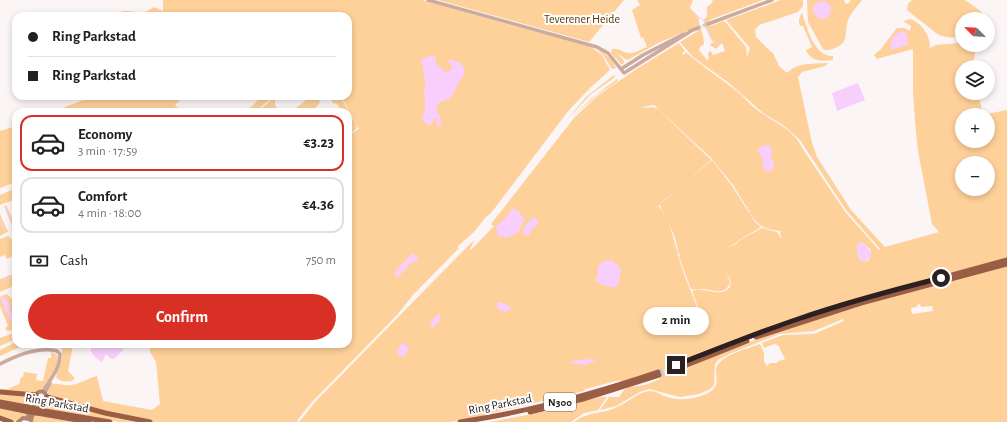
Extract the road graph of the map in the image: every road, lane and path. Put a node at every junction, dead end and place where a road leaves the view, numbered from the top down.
1 (428, 0) edge
2 (772, 0) edge
3 (708, 24) tunnel mouth
4 (698, 28) tunnel mouth
5 (691, 31) junction
6 (621, 69) junction
7 (1007, 260) edge
8 (1007, 264) edge
9 (0, 364) edge
10 (0, 392) edge
11 (45, 394) junction
12 (38, 399) junction
13 (0, 402) edge
14 (0, 406) edge
15 (26, 409) junction
16 (38, 411) junction
17 (0, 418) edge
18 (27, 418) junction
19 (32, 421) edge
20 (11, 422) edge
21 (18, 422) edge
22 (89, 422) edge
23 (110, 422) edge
24 (150, 422) edge
25 (460, 422) edge
26 (480, 422) edge

1 - 6 street
2 - 3 street
4 - 5 street
5 - 6 street
5 - 6 street
7 - 8 highway
9 - 11 street
10 - 12 highway
11 - 12 main road
11 - 12 main road
11 - 24 highway
12 - 18 main road
12 - 19 main road
13 - 15 highway, Ring Parkstad
14 - 15 highway, Ring Parkstad
15 - 16 highway, Ring Parkstad, bridge
16 - 22 highway, Ring Parkstad
16 - 23 highway, Ring Parkstad
17 - 20 highway
18 - 19 main road
18 - 21 main road
25 - 26 highway, Ring Parkstad / N300

